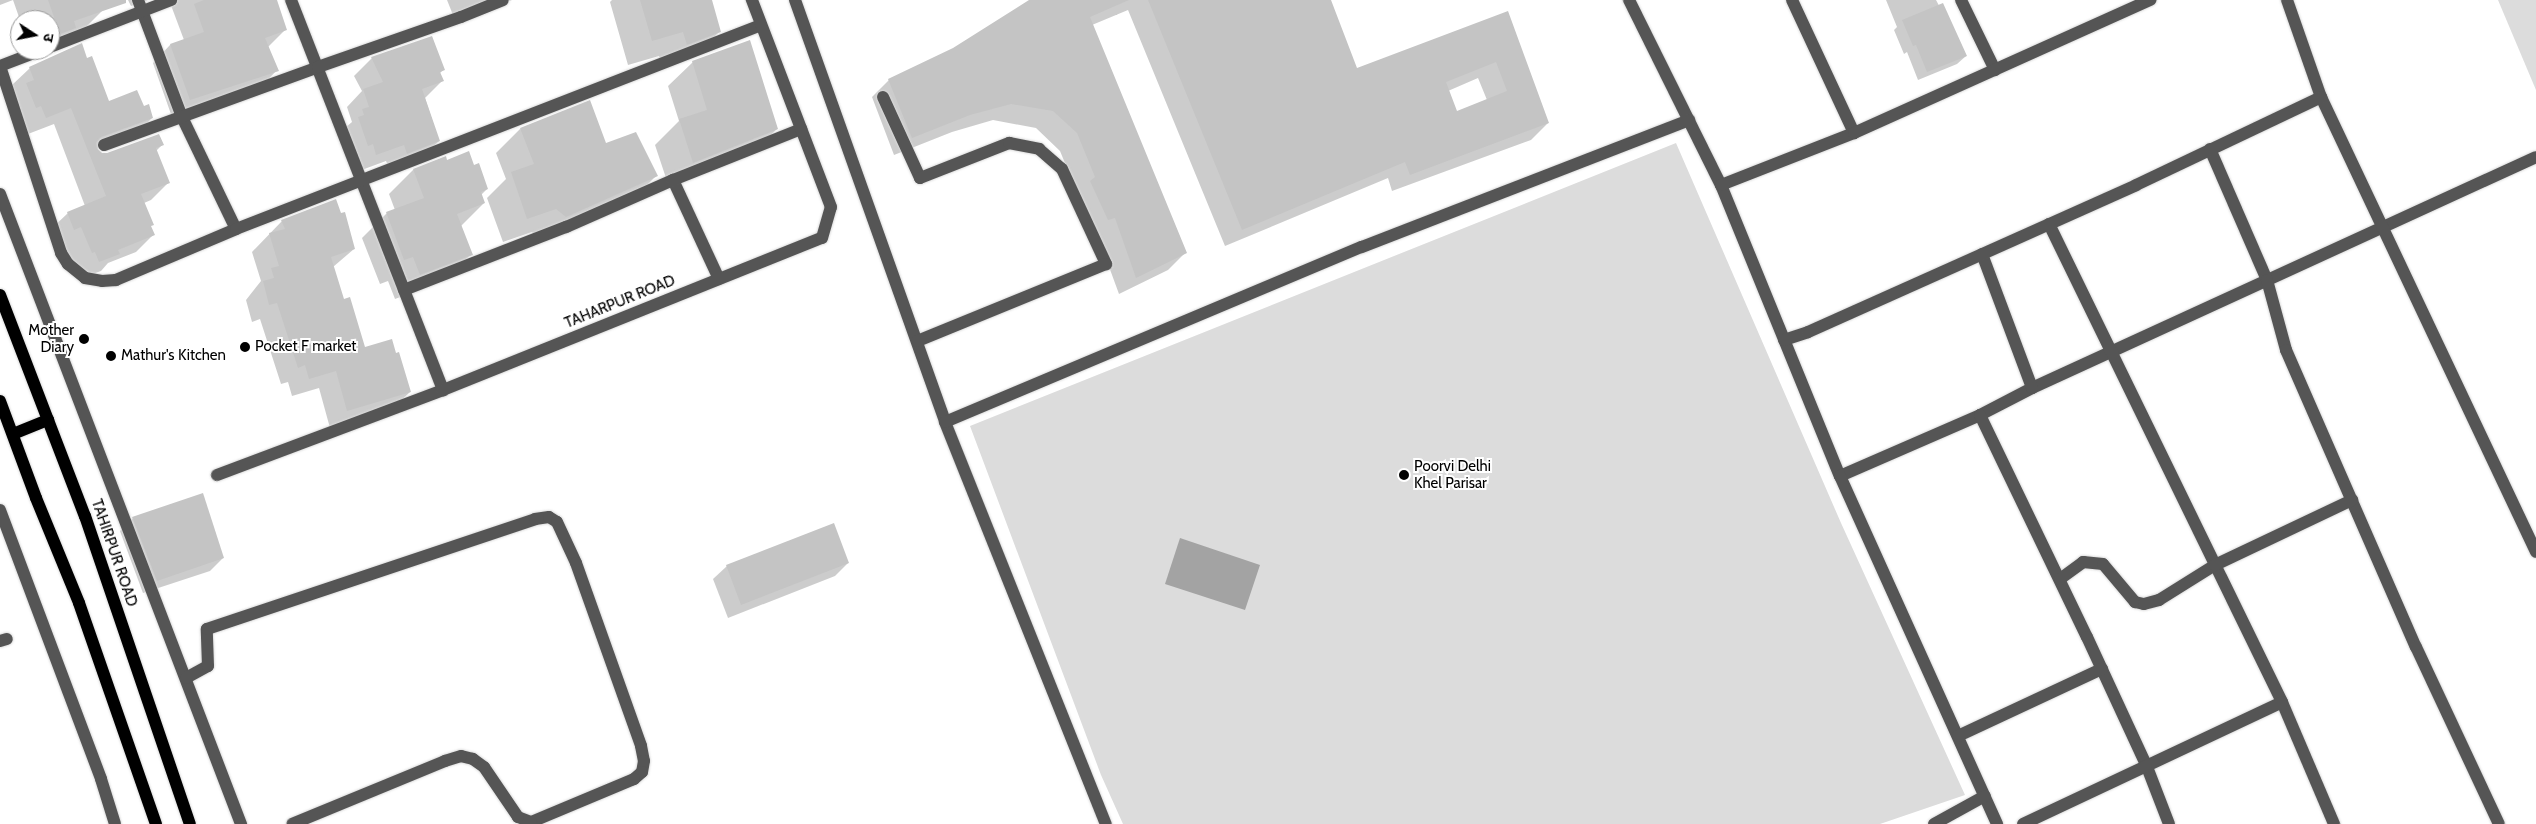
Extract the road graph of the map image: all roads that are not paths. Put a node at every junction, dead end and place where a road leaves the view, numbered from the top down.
1 (171, 0) edge
2 (291, 0) edge
3 (504, 0) edge
4 (752, 0) edge
5 (796, 0) edge
6 (1629, 0) edge
7 (1792, 0) edge
8 (1961, 0) edge
9 (2150, 0) edge
10 (2287, 0) edge
11 (2131, 4) edge
12 (140, 5) edge
13 (761, 25) junction
14 (60, 42) edge
15 (16, 60) edge
16 (0, 66) edge
17 (318, 67) junction
18 (1996, 70) junction
19 (882, 97) dead end
20 (2321, 97) junction
21 (182, 118) junction
22 (1688, 120) junction
23 (801, 129) junction
24 (1854, 133) junction
25 (104, 146) dead end
26 (2210, 149) junction
27 (2535, 160) edge
28 (361, 180) junction
29 (673, 180) junction
30 (1721, 185) junction
31 (0, 194) edge
32 (2049, 224) junction
33 (2382, 228) junction
34 (236, 229) junction
35 (1982, 254) junction
36 (719, 279) junction
37 (2267, 280) junction
38 (404, 290) junction
39 (0, 295) edge
40 (1784, 340) junction
41 (917, 341) junction
42 (2110, 352) junction
43 (2032, 388) junction
44 (443, 390) junction
45 (0, 401) edge
46 (1980, 415) junction
47 (48, 420) junction
48 (945, 422) junction
49 (13, 434) junction
50 (217, 475) dead end
51 (1840, 476) junction
52 (2352, 500) junction
53 (0, 510) edge
54 (2536, 552) edge
55 (2215, 565) junction
56 (2060, 579) junction
57 (2102, 669) junction
58 (186, 678) junction
59 (2282, 702) junction
60 (1958, 736) junction
61 (2147, 767) junction
62 (1985, 796) junction
63 (114, 824) edge
64 (156, 824) edge
65 (190, 824) edge
66 (242, 824) edge
67 (292, 824) edge
68 (1106, 824) edge
69 (1934, 824) edge
70 (1997, 824) edge
71 (2023, 824) edge
72 (2169, 824) edge
73 (2334, 824) edge
74 (2499, 824) edge

1 - 12 street
2 - 17 street
3 - 17 street
4 - 13 street, TAHARPUR ROAD
5 - 41 street
6 - 22 street
7 - 24 street
8 - 18 street
9 - 11 street
10 - 20 street
11 - 18 street
12 - 14 street
12 - 21 street
13 - 23 street, TAHARPUR ROAD
13 - 28 street
15 - 16 street
16 - 34 street
17 - 21 street
17 - 28 street
18 - 24 street
19 - 41 street
20 - 26 street
20 - 33 street
21 - 25 street
21 - 34 street
22 - 30 street
22 - 48 street
23 - 29 street
23 - 36 street, TAHARPUR ROAD
24 - 30 street
26 - 32 street
26 - 37 street
27 - 33 street
28 - 34 street
28 - 38 street
29 - 36 street
29 - 38 street
30 - 40 street
31 - 58 street
32 - 35 street
32 - 42 street
33 - 37 street
33 - 54 street
35 - 40 street
35 - 43 street
36 - 44 street, TAHARPUR ROAD
37 - 42 street
37 - 52 street
38 - 44 street
39 - 47 main road, TAHIRPUR ROAD
40 - 51 street
41 - 48 street
42 - 43 street
42 - 55 street
43 - 46 street
44 - 50 street, TAHARPUR ROAD
45 - 49 main road
46 - 51 street
46 - 56 street
47 - 49 main road
47 - 65 main road, TAHIRPUR ROAD
48 - 68 street
49 - 64 main road
51 - 60 street
52 - 55 street
52 - 74 street
53 - 63 street
55 - 56 street
55 - 59 street
56 - 57 street
57 - 60 street
57 - 61 street
58 - 66 street
58 - 67 street
59 - 61 street
59 - 73 street
60 - 62 street
61 - 71 street
61 - 72 street
62 - 69 street
62 - 70 street

